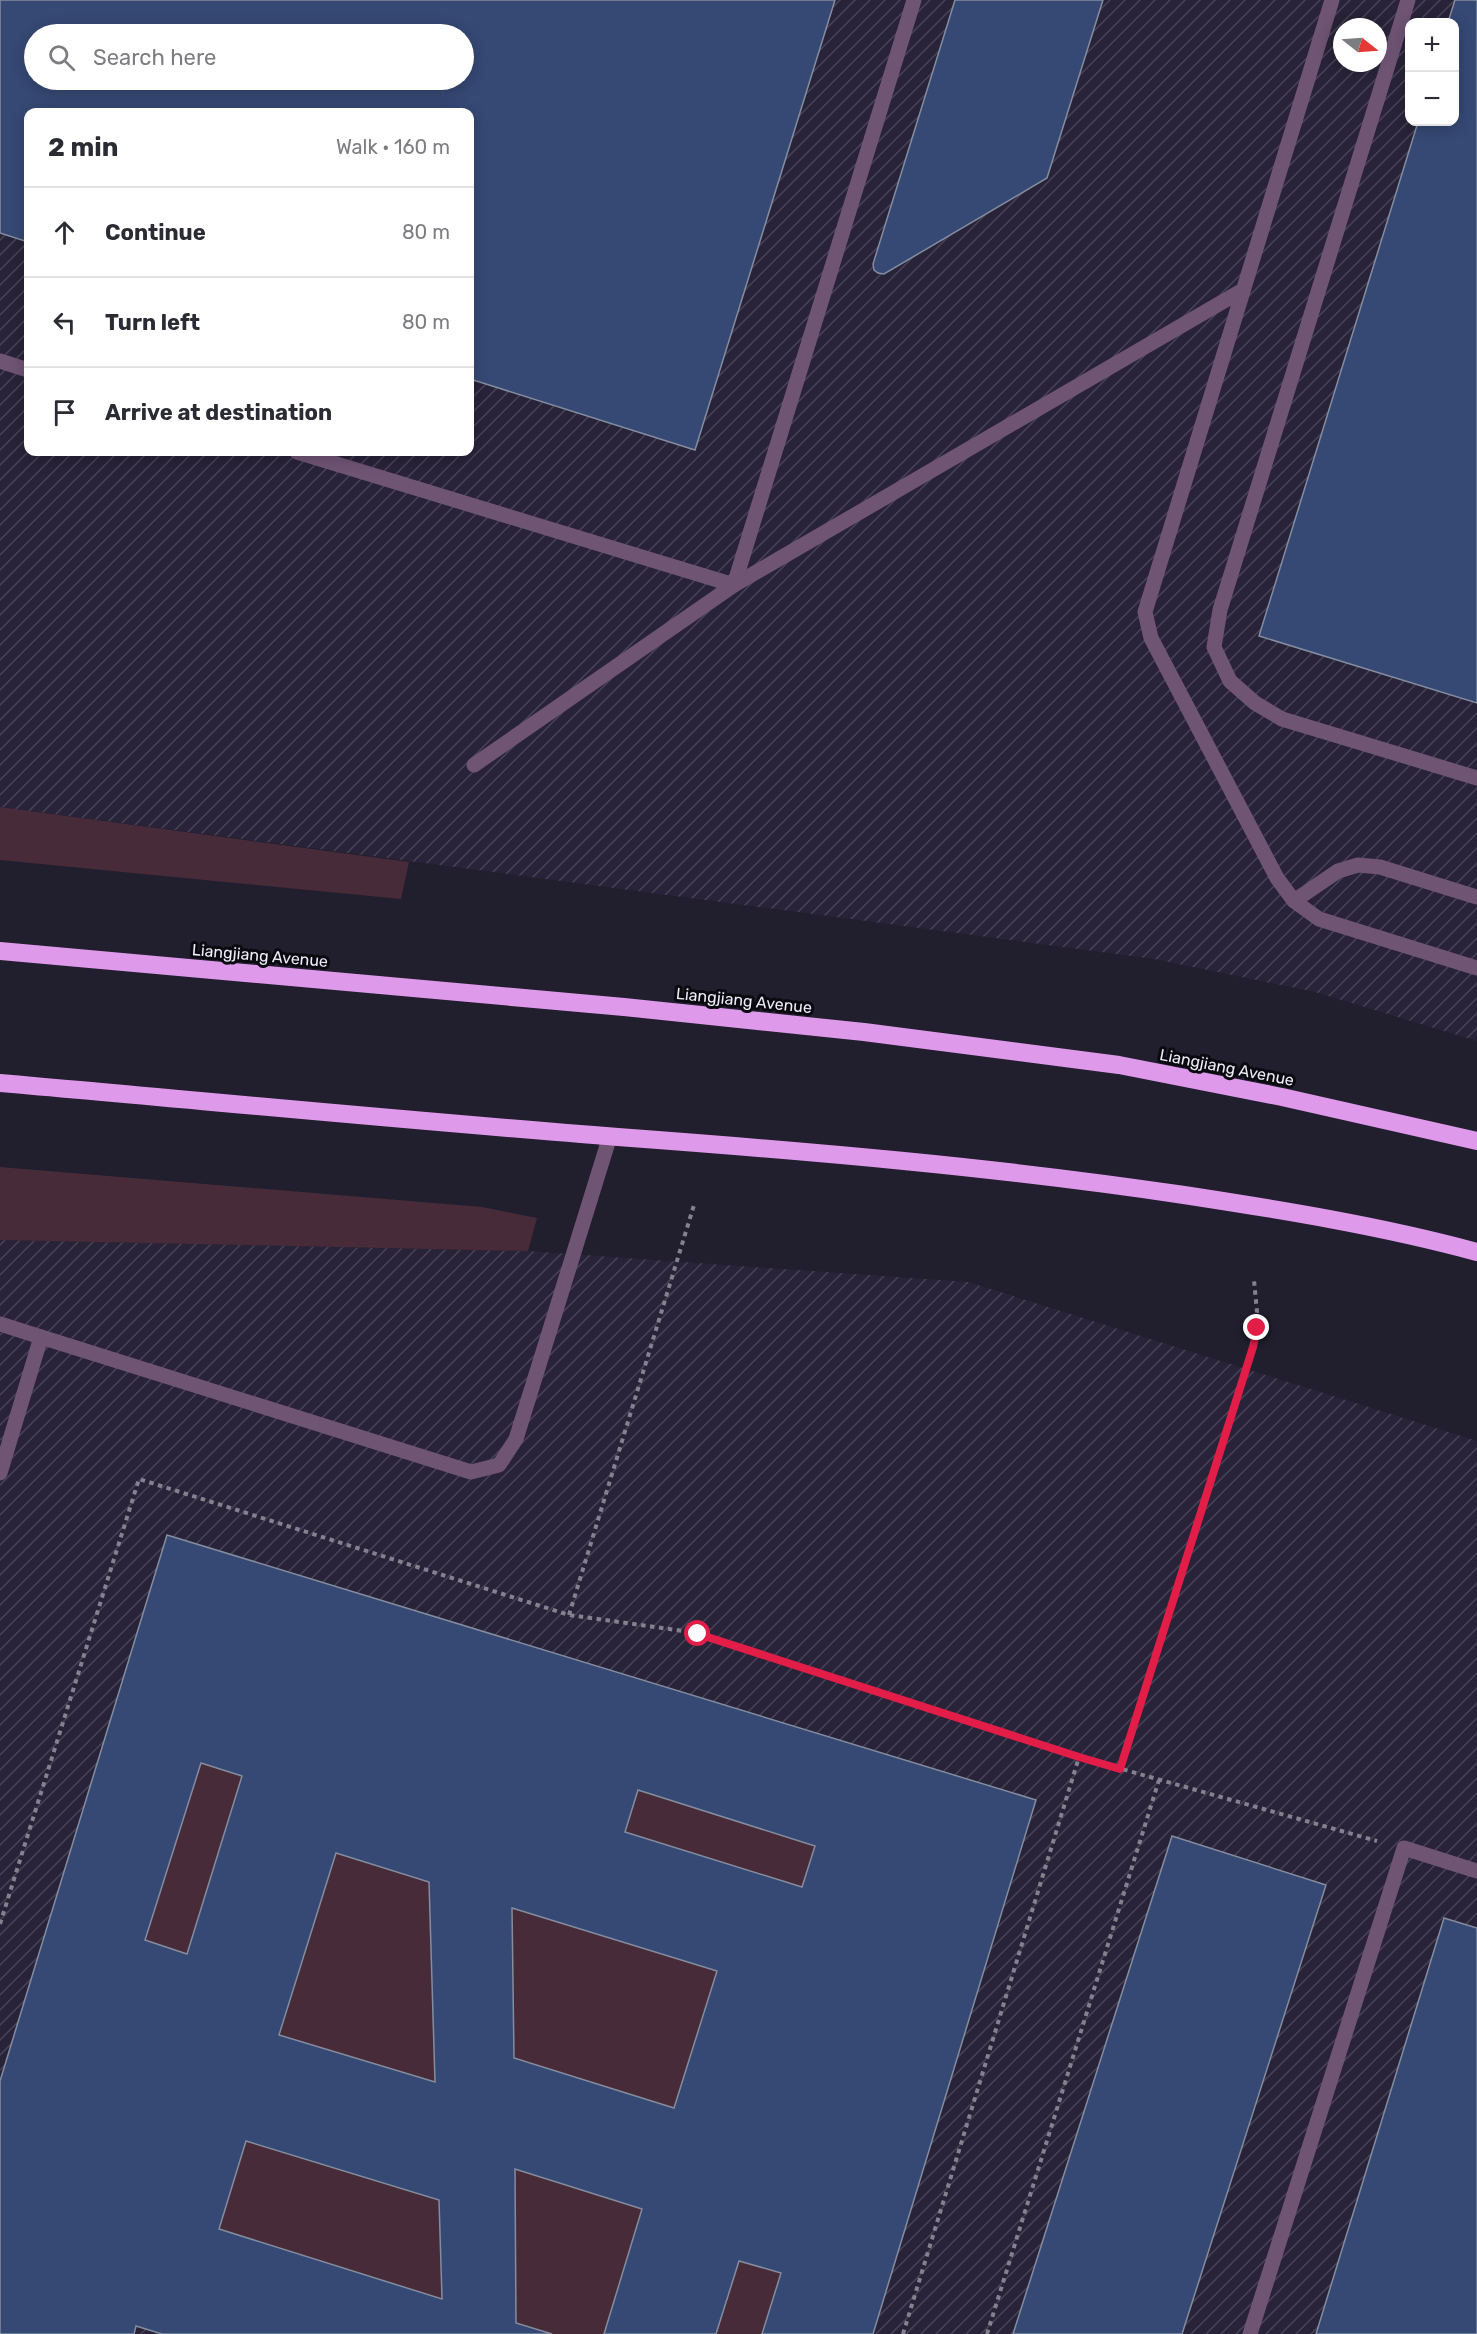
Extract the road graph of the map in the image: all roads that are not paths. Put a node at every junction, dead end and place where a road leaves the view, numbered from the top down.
1 (914, 0) edge
2 (1332, 0) edge
3 (1408, 0) edge
4 (1244, 290) junction
5 (0, 361) edge
6 (24, 369) edge
7 (310, 456) edge
8 (734, 585) junction
9 (474, 765) dead end
10 (1477, 778) edge
11 (1477, 897) edge
12 (1294, 901) junction
13 (0, 951) edge
14 (1477, 968) edge
15 (0, 1083) edge
16 (610, 1136) junction
17 (1477, 1141) edge
18 (1477, 1252) edge
19 (0, 1324) edge
20 (41, 1337) junction
21 (0, 1473) edge
22 (1477, 1871) edge
23 (1250, 2334) edge

1 - 8 street
2 - 4 street
3 - 10 street
4 - 8 street
4 - 12 street
5 - 6 street
7 - 8 street
8 - 9 street
11 - 12 street
12 - 14 street
13 - 17 highway, Liangjiang Avenue
15 - 16 highway
16 - 18 highway
16 - 20 street
19 - 20 street
20 - 21 street
22 - 23 street

